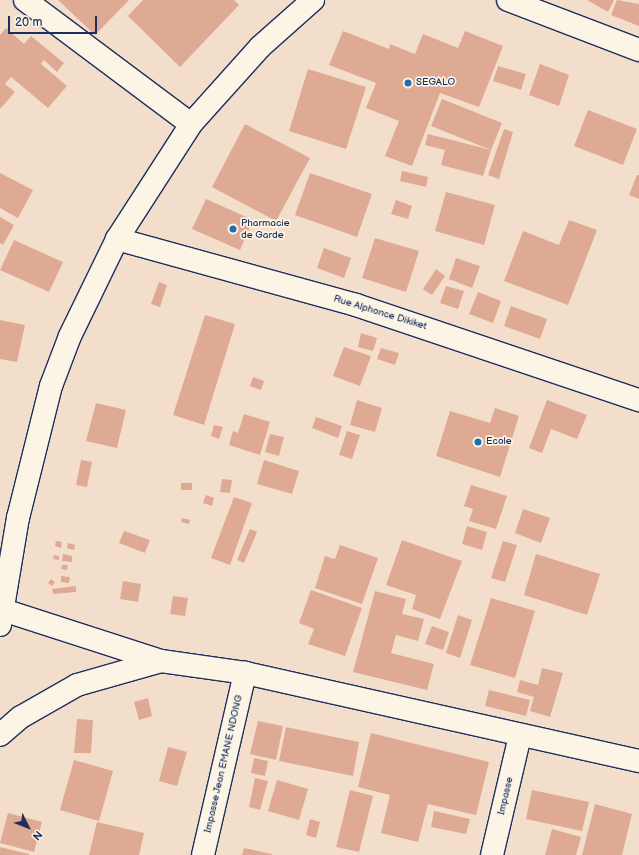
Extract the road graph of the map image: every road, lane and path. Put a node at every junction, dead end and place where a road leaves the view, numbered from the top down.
1 (25, 0) edge
2 (313, 0) edge
3 (508, 0) edge
4 (639, 50) edge
5 (191, 124) junction
6 (117, 239) junction
7 (639, 400) edge
8 (2, 617) edge
9 (161, 661) junction
10 (245, 673) junction
11 (0, 735) edge
12 (520, 736) junction
13 (639, 761) edge
14 (203, 855) edge
15 (492, 855) edge

1 - 5 street
2 - 5 street
3 - 4 street
5 - 6 street
6 - 7 street, Rue Alphonce Dikiket
6 - 8 street
8 - 9 street
9 - 10 street
9 - 11 street
10 - 12 street
10 - 14 street, Impasse Jean EMANE NDONG
12 - 13 street
12 - 15 street, Impasse

